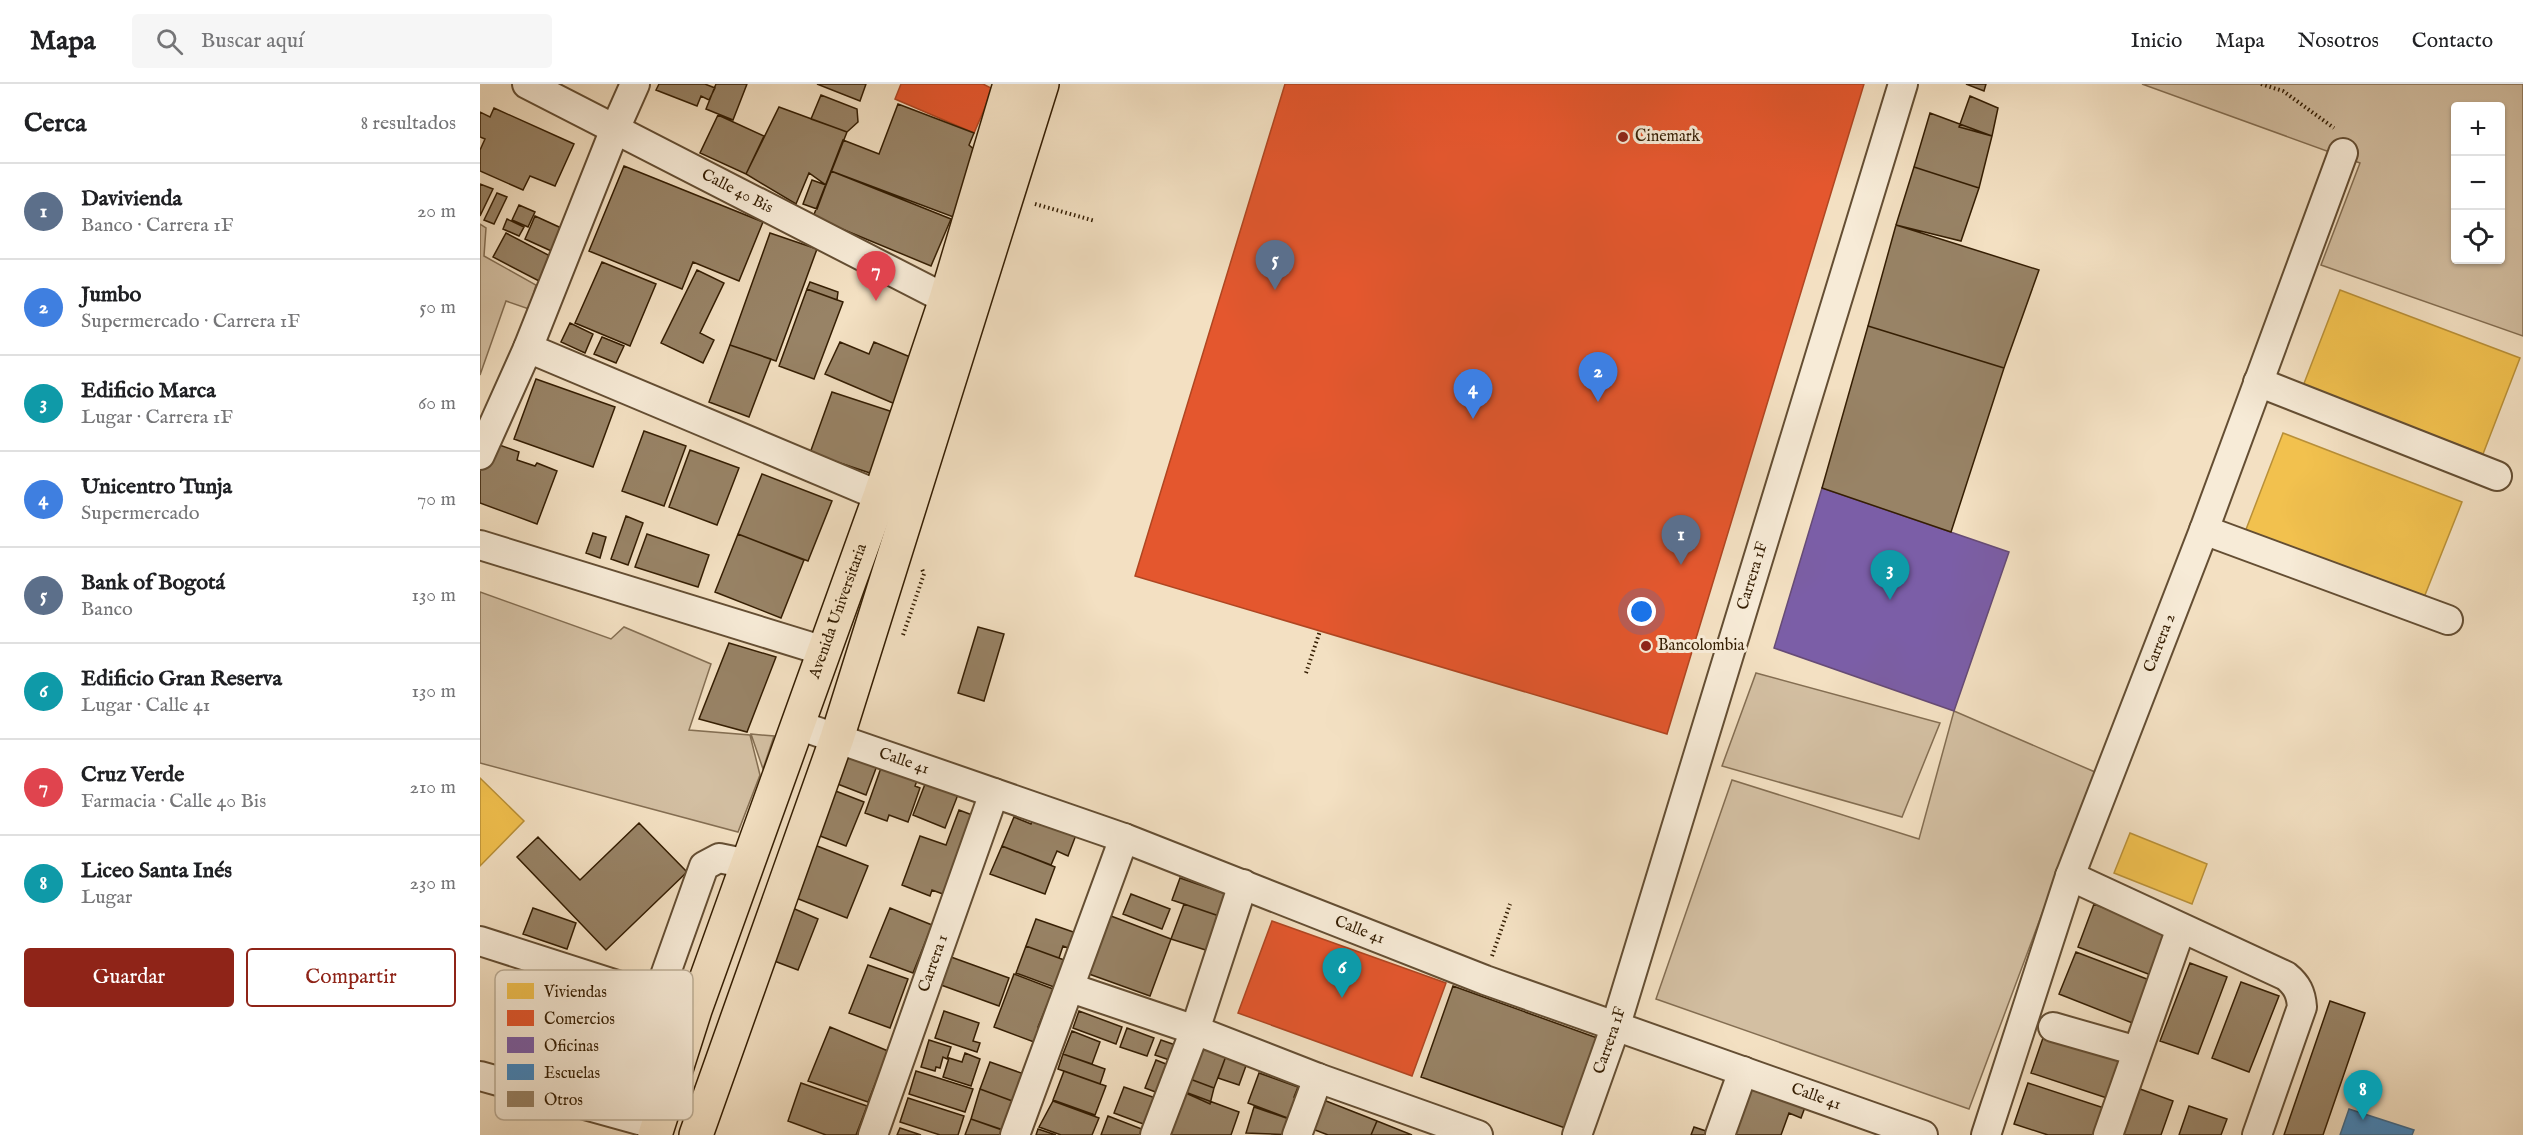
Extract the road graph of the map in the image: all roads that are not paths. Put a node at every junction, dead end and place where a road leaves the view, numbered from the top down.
1 (527, 84) edge
2 (635, 84) edge
3 (1042, 84) edge
4 (1903, 84) edge
5 (1008, 85) edge
6 (615, 129) junction
7 (2343, 153) road end
8 (946, 298) junction
9 (528, 348) junction
10 (2258, 382) junction
11 (480, 455) edge
12 (2497, 476) dead end
13 (880, 496) junction
14 (2204, 530) junction
15 (480, 545) edge
16 (2448, 620) dead end
17 (824, 651) junction
18 (798, 725) junction
19 (837, 738) junction
20 (994, 793) junction
21 (1124, 838) junction
22 (748, 864) junction
23 (2070, 876) junction
24 (1243, 884) junction
25 (2181, 928) junction
26 (480, 941) edge
27 (570, 970) edge
28 (667, 970) edge
29 (1071, 988) junction
30 (695, 1010) joint
31 (693, 1016) edge
32 (2053, 1027) dead end
33 (1616, 1028) junction
34 (1196, 1030) junction
35 (2137, 1051) junction
36 (1743, 1071) junction
37 (480, 1076) edge
38 (1318, 1078) junction
39 (495, 1081) edge
40 (623, 1120) edge
41 (1850, 1123) edge
42 (1434, 1127) edge
43 (656, 1130) edge
44 (696, 1135) edge
45 (873, 1135) edge
46 (1016, 1135) edge
47 (1155, 1135) edge
48 (1297, 1135) edge
49 (1478, 1135) edge
50 (1577, 1135) edge
51 (1720, 1135) edge
52 (1923, 1135) edge
53 (1986, 1135) edge
54 (2108, 1135) edge
55 (2257, 1135) edge

1 - 6 street, Calle 40 Bis
2 - 6 street
3 - 19 main road, Avenida Universitaria
4 - 33 street, Carrera 1F
5 - 8 main road, Avenida Universitaria
6 - 8 street, Calle 40 Bis
6 - 9 street
7 - 10 street, Carrera 2
8 - 13 main road, Avenida Universitaria
9 - 11 street
9 - 13 street
10 - 12 street
10 - 14 street, Carrera 2
13 - 17 main road, Avenida Universitaria
14 - 16 street
14 - 23 street, Carrera 2
15 - 17 street
17 - 18 main road, Avenida Universitaria
18 - 19 street, Calle 41
18 - 22 main road, Avenida Universitaria
19 - 20 street, Calle 41
19 - 44 main road, Avenida Universitaria
20 - 21 street, Calle 41
20 - 45 street, Carrera 1
21 - 24 street, Calle 41
21 - 29 street
22 - 28 street
22 - 30 main road, Avenida Universitaria
23 - 25 street
23 - 53 street, Carrera 2
24 - 33 street, Calle 41
24 - 34 street
25 - 35 street
25 - 55 street
26 - 27 street
29 - 34 street
29 - 46 street
30 - 31 main road, Avenida Universitaria
32 - 35 street
33 - 36 street, Calle 41
33 - 50 street, Carrera 1F
34 - 38 street
34 - 47 street
35 - 54 street
36 - 41 street, Calle 41
36 - 51 street
37 - 39 street
38 - 42 street
38 - 48 street
40 - 43 street
41 - 52 street, Calle 41
42 - 49 street

